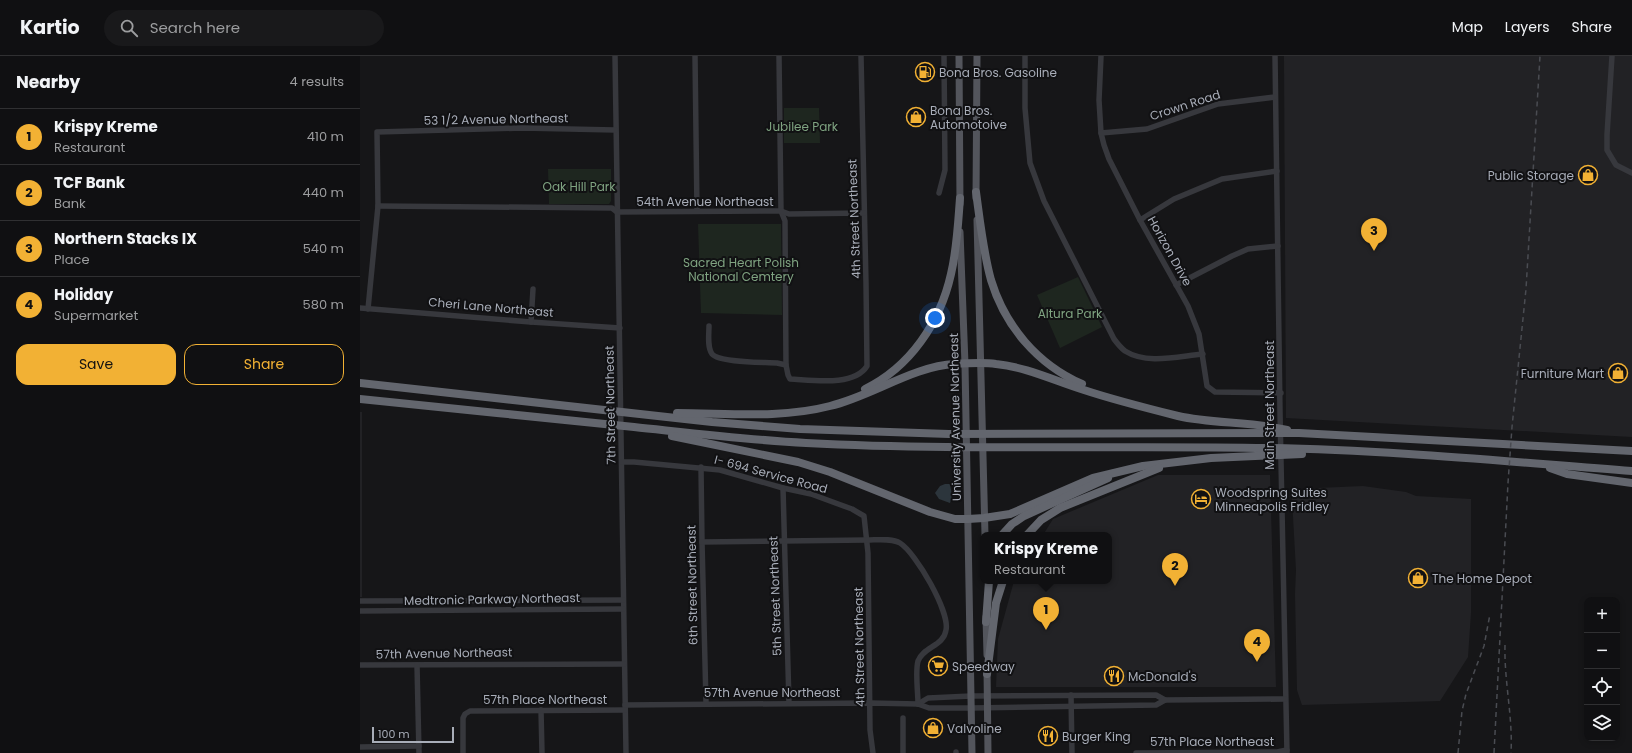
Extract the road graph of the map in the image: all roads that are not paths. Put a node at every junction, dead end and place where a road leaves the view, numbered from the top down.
1 (615, 56) edge
2 (695, 56) edge
3 (779, 56) edge
4 (861, 56) edge
5 (944, 56) edge
6 (959, 56) edge
7 (977, 56) edge
8 (1026, 56) edge
9 (1101, 56) edge
10 (1275, 56) edge
11 (1612, 56) edge
12 (1275, 97) junction
13 (616, 130) junction
14 (1101, 133) junction
15 (1277, 170) junction
16 (1632, 173) edge
17 (939, 192) dead end
18 (976, 192) junction
19 (960, 198) junction
20 (378, 206) junction
21 (697, 211) junction
22 (781, 211) junction
23 (617, 212) junction
24 (864, 213) junction
25 (1140, 220) junction
26 (1278, 246) junction
27 (1176, 285) junction
28 (533, 289) dead end
29 (360, 308) edge
30 (368, 308) junction
31 (531, 322) junction
32 (709, 326) dead end
33 (620, 328) junction
34 (1203, 354) junction
35 (981, 363) junction
36 (786, 364) junction
37 (965, 364) junction
38 (360, 381) edge
39 (1281, 393) junction
40 (360, 399) edge
41 (360, 403) edge
42 (1137, 404) junction
43 (452, 408) junction
44 (821, 408) junction
45 (634, 413) junction
46 (634, 427) junction
47 (1299, 433) junction
48 (1632, 446) edge
49 (1615, 450) junction
50 (1632, 451) edge
51 (1387, 453) junction
52 (1199, 459) junction
53 (622, 462) junction
54 (1540, 464) junction
55 (1143, 466) junction
56 (702, 467) junction
57 (1632, 471) edge
58 (1632, 483) edge
59 (783, 488) junction
60 (864, 516) joint
61 (984, 518) junction
62 (968, 519) junction
63 (985, 532) edge
64 (1005, 532) edge
65 (1030, 532) edge
66 (867, 540) junction
67 (702, 542) junction
68 (785, 542) junction
69 (986, 584) edge
70 (989, 584) edge
71 (1002, 584) edge
72 (539, 599) junction
73 (623, 600) junction
74 (360, 601) edge
75 (539, 609) junction
76 (623, 609) junction
77 (360, 611) edge
78 (986, 622) junction
79 (624, 664) junction
80 (360, 665) edge
81 (417, 665) junction
82 (987, 674) junction
83 (1071, 695) junction
84 (972, 696) junction
85 (987, 696) junction
86 (1285, 699) junction
87 (1165, 700) junction
88 (870, 702) junction
89 (706, 703) junction
90 (789, 703) junction
91 (918, 704) junction
92 (625, 707) junction
93 (1071, 707) junction
94 (971, 708) junction
95 (987, 708) junction
96 (541, 710) junction
97 (903, 718) dead end
98 (419, 746) junction
99 (360, 747) edge
100 (1287, 752) edge
101 (419, 753) edge
102 (463, 753) edge
103 (542, 753) edge
104 (626, 753) edge
105 (873, 753) edge
106 (903, 753) edge
107 (972, 753) edge
108 (988, 753) edge
109 (1072, 753) edge
110 (1136, 753) edge

1 - 13 street, 7th Street Northeast
2 - 21 street
3 - 22 street
4 - 24 street, 4th Street Northeast
5 - 17 street
6 - 19 main road, University Avenue Northeast
7 - 18 main road
8 - 34 street
9 - 14 street, Horizon Drive
10 - 12 street, Main Street Northeast
11 - 16 street
12 - 14 street, Crown Road
12 - 15 street, Main Street Northeast
13 - 20 street, 53 1/2 Avenue Northeast
13 - 23 street, 7th Street Northeast
14 - 25 street, Horizon Drive
15 - 25 street
15 - 26 street, Main Street Northeast
18 - 35 main road
18 - 42 highway
19 - 37 main road, University Avenue Northeast
19 - 44 highway
20 - 23 street, 54th Avenue Northeast
20 - 30 street
21 - 22 street, 54th Avenue Northeast
21 - 23 street, 54th Avenue Northeast
22 - 24 street, 54th Avenue Northeast
22 - 36 street
23 - 33 street, 7th Street Northeast
24 - 36 street, 4th Street Northeast
25 - 27 street, Horizon Drive
26 - 27 street
26 - 39 street, Main Street Northeast
27 - 34 street, Horizon Drive
28 - 31 street
29 - 30 street, Cheri Lane Northeast
30 - 31 street, Cheri Lane Northeast
31 - 33 street, Cheri Lane Northeast
32 - 36 street
33 - 53 street, 7th Street Northeast
34 - 39 street, Horizon Drive
35 - 37 highway
35 - 42 highway
35 - 61 main road
37 - 44 highway
37 - 62 main road, University Avenue Northeast
38 - 45 highway
39 - 86 street, Main Street Northeast
40 - 43 highway
41 - 43 highway
42 - 47 highway
43 - 46 highway
44 - 45 highway
45 - 47 highway
46 - 51 highway
46 - 62 highway
47 - 49 highway
48 - 49 highway
49 - 50 highway
51 - 52 highway
51 - 54 highway
52 - 55 highway
52 - 65 highway
53 - 56 street, I- 694 Service Road
53 - 73 street, 7th Street Northeast
54 - 57 highway
54 - 58 highway
55 - 61 highway
55 - 64 highway
56 - 59 street, I- 694 Service Road
56 - 67 street, 6th Street Northeast
59 - 60 street, I- 694 Service Road
59 - 68 street, 5th Street Northeast
60 - 66 street, 4th Street Northeast
61 - 62 highway
61 - 63 main road
62 - 84 main road, University Avenue Northeast
66 - 68 street
66 - 88 street, 4th Street Northeast
66 - 91 street
67 - 68 street
67 - 89 street, 6th Street Northeast
68 - 90 street, 5th Street Northeast
69 - 78 main road
70 - 78 highway
71 - 82 highway
72 - 73 street, Medtronic Parkway Northeast
72 - 74 street, Medtronic Parkway Northeast
72 - 75 street
73 - 76 street, 7th Street Northeast
75 - 76 street, Medtronic Parkway Northeast
75 - 77 street, Medtronic Parkway Northeast
76 - 79 street, 7th Street Northeast
78 - 82 main road
79 - 81 street, 57th Avenue Northeast
79 - 92 street, 7th Street Northeast
80 - 81 street, 57th Avenue Northeast
81 - 98 street
82 - 85 main road
83 - 85 street, 57th Avenue Northeast
83 - 87 street, 57th Avenue Northeast
83 - 93 street
84 - 85 street, 57th Avenue Northeast
84 - 91 street, 57th Avenue Northeast
84 - 94 main road, University Avenue Northeast
85 - 95 main road
86 - 87 street, 57th Avenue Northeast
86 - 100 street, Main Street Northeast
87 - 93 street, 57th Avenue Northeast
88 - 90 street, 57th Avenue Northeast
88 - 91 street, 57th Avenue Northeast
88 - 105 street, 4th Street Northeast
89 - 90 street, 57th Avenue Northeast
89 - 92 street, 57th Avenue Northeast
91 - 94 street, 57th Avenue Northeast
92 - 96 street, 57th Place Northeast
92 - 104 street, 7th Street Northeast
93 - 95 street, 57th Avenue Northeast
93 - 109 street
94 - 95 street, 57th Avenue Northeast
94 - 107 main road, University Avenue Northeast
95 - 108 main road
96 - 102 street, 57th Place Northeast
96 - 103 street
97 - 106 street
98 - 99 street
98 - 101 street
100 - 110 street, 57th Place Northeast

